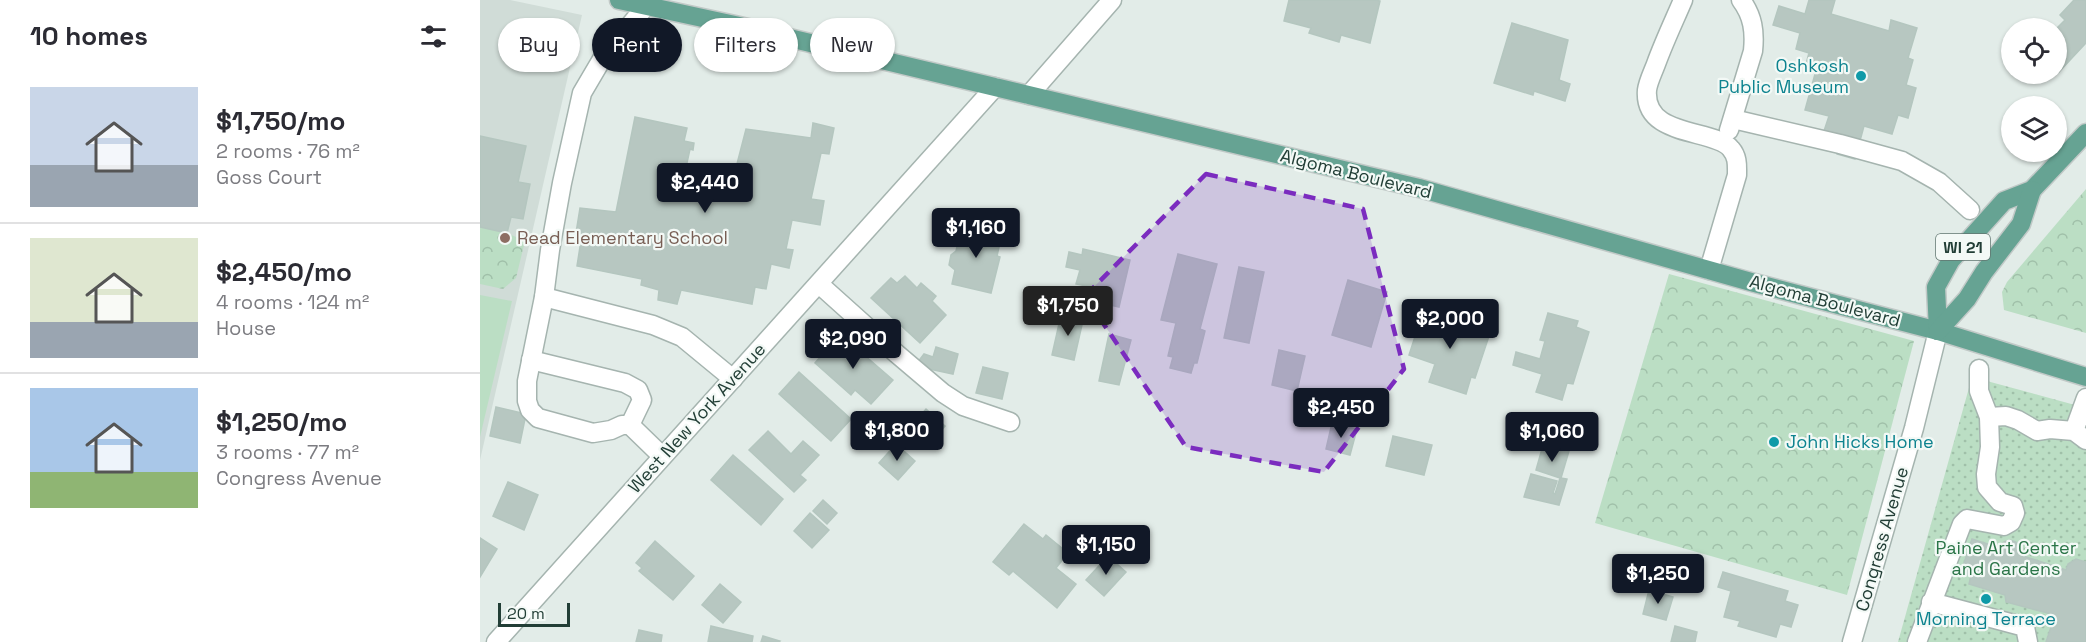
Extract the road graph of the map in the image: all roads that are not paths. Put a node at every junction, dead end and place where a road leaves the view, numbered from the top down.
1 (619, 0) edge
2 (1112, 0) edge
3 (1683, 0) edge
4 (1741, 0) edge
5 (646, 6) junction
6 (995, 87) junction
7 (1029, 95) junction
8 (1733, 119) junction
9 (2086, 133) edge
10 (1725, 143) junction
11 (2032, 190) junction
12 (1970, 210) dead end
13 (1709, 270) junction
14 (819, 284) junction
15 (544, 297) junction
16 (1938, 331) junction
17 (531, 360) junction
18 (1979, 369) dead end
19 (2086, 377) edge
20 (733, 379) junction
21 (2086, 398) edge
22 (1989, 417) junction
23 (1010, 422) dead end
24 (630, 425) junction
25 (2080, 435) edge
26 (662, 456) junction
27 (1931, 602) junction
28 (496, 642) edge
29 (1852, 642) edge
30 (1917, 642) edge
31 (2028, 642) edge

1 - 5 main road, Algoma Boulevard
2 - 7 street
3 - 10 street
4 - 8 street
5 - 6 main road, Algoma Boulevard
5 - 15 street
6 - 7 main road, Algoma Boulevard
6 - 14 street, West New York Avenue
7 - 13 main road, Algoma Boulevard
8 - 10 street
8 - 12 street
9 - 11 main road, Congress Avenue / WI 21
10 - 13 street
11 - 16 main road, Congress Avenue / WI 21
11 - 16 main road, Congress Avenue / WI 21
13 - 16 main road, Algoma Boulevard
14 - 20 street, West New York Avenue
14 - 23 street
15 - 17 street
15 - 20 street
16 - 19 main road, Algoma Boulevard
16 - 29 street, Congress Avenue
17 - 24 street
17 - 24 street
18 - 22 street
20 - 26 street, West New York Avenue
21 - 25 street
22 - 25 street
22 - 27 street
24 - 26 street
26 - 28 street, West New York Avenue
27 - 30 street
27 - 31 street

